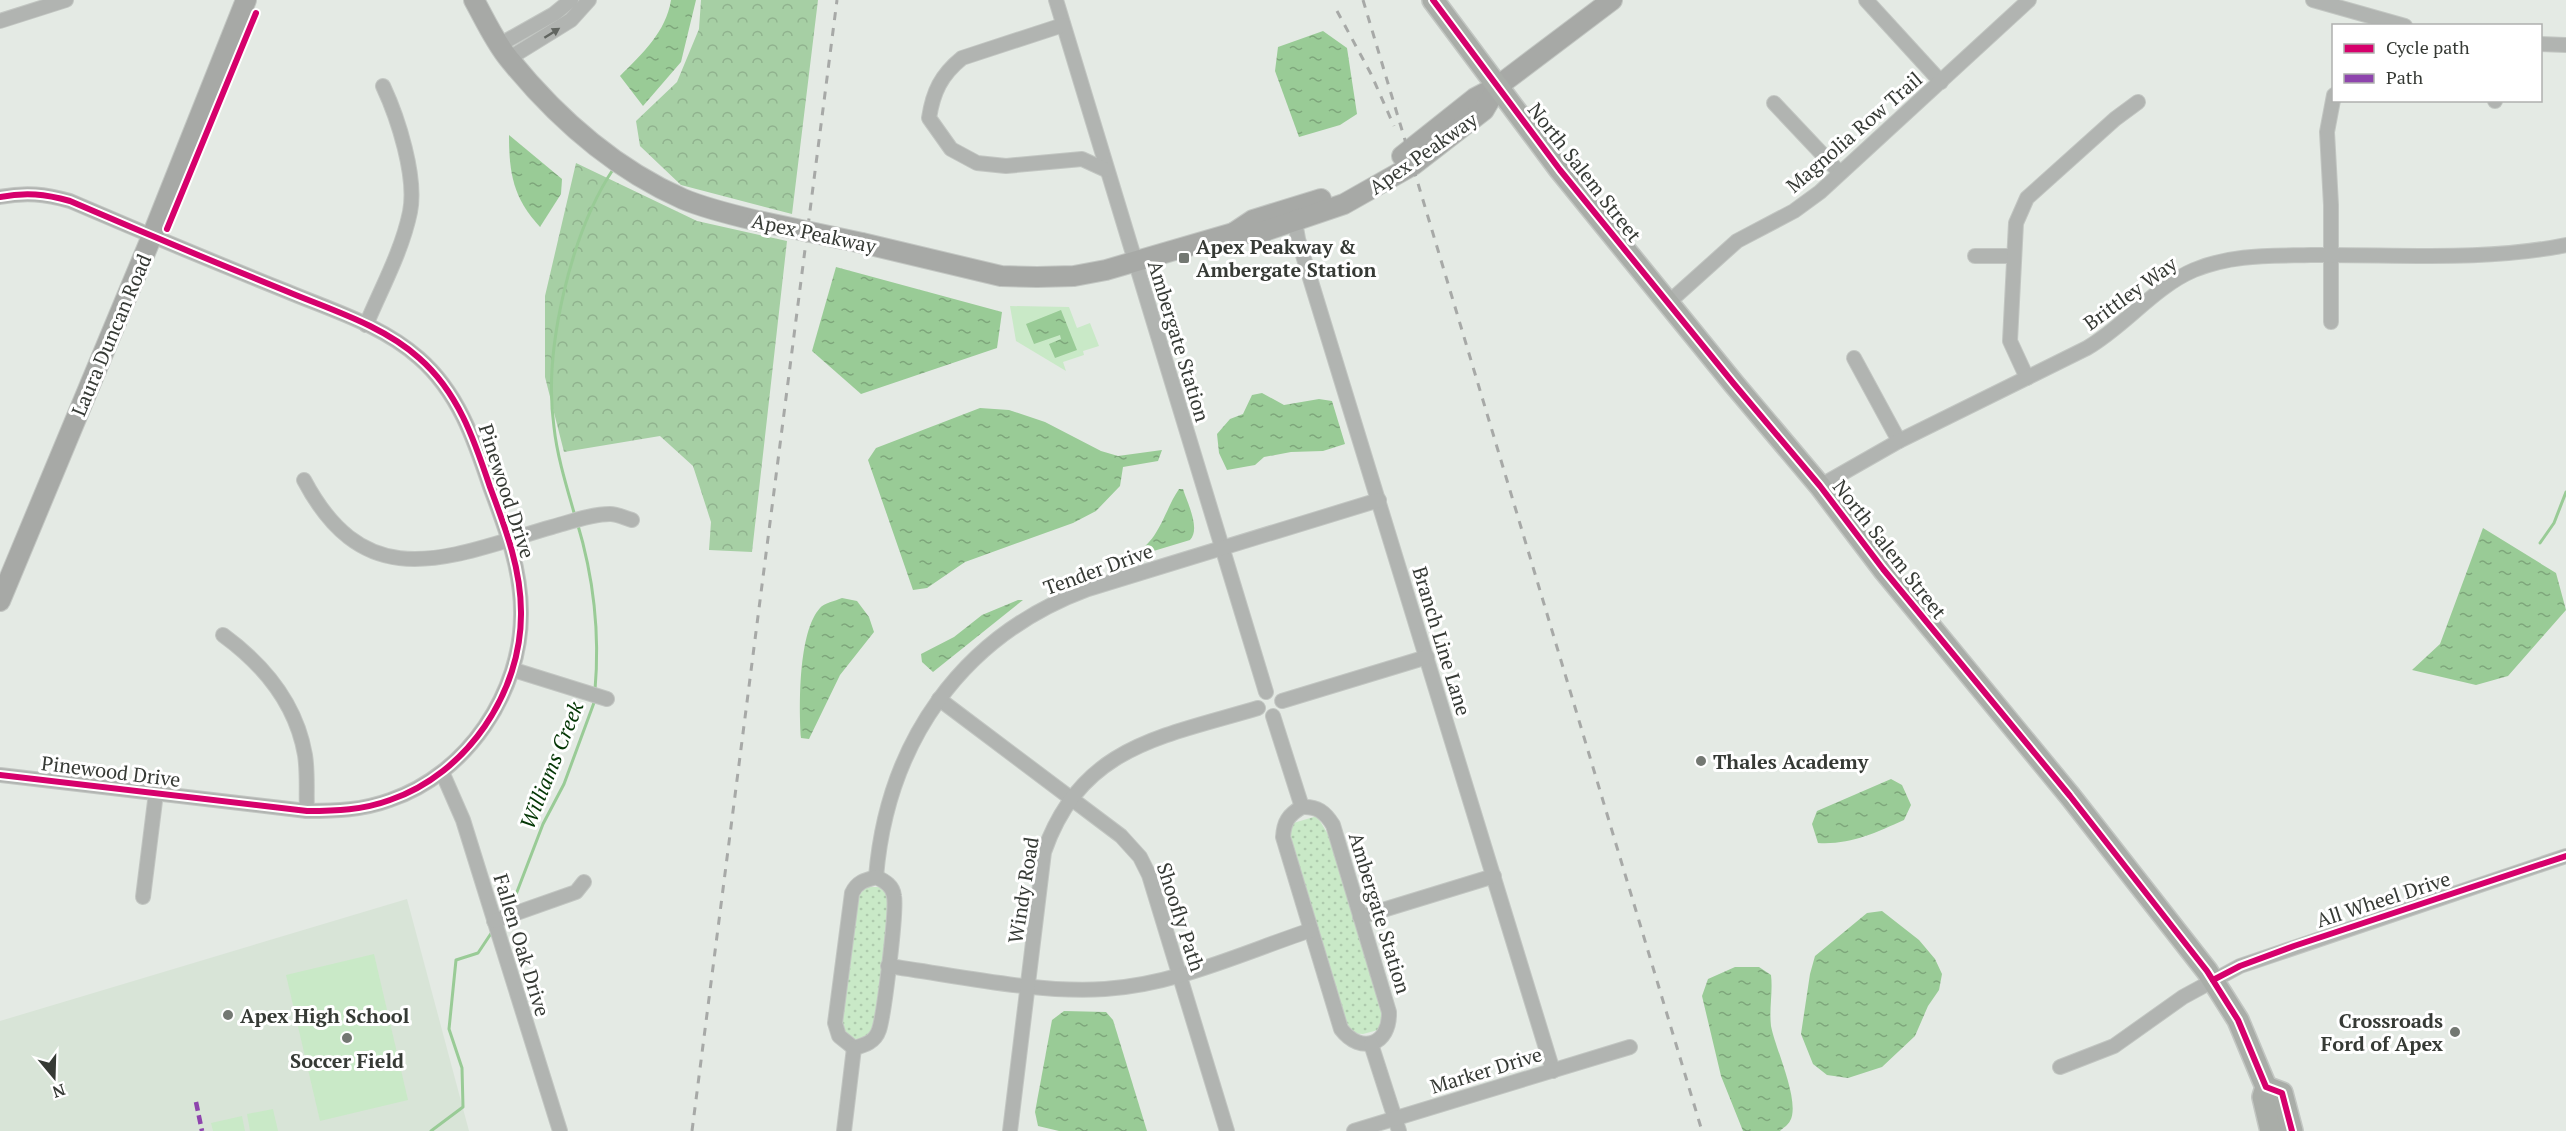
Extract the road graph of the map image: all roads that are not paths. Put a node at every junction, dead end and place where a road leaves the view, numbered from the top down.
1 (66, 0) edge
2 (246, 0) edge
3 (474, 0) edge
4 (571, 0) edge
5 (589, 0) edge
6 (1056, 0) edge
7 (1433, 0) edge
8 (1612, 0) edge
9 (1866, 0) edge
10 (2029, 0) edge
11 (2313, 0) edge
12 (0, 21) edge
13 (2364, 21) edge
14 (2389, 24) edge
15 (1064, 25) junction
16 (2542, 44) edge
17 (2566, 45) edge
18 (504, 52) junction
19 (1941, 82) junction
20 (383, 86) dead end
21 (1498, 86) junction
22 (2138, 102) dead end
23 (2333, 102) edge
24 (1774, 103) dead end
25 (1106, 170) junction
26 (1840, 173) junction
27 (0, 197) edge
28 (1295, 222) junction
29 (1233, 233) junction
30 (153, 236) junction
31 (2566, 245) edge
32 (2332, 255) junction
33 (1975, 256) dead end
34 (2014, 256) junction
35 (1135, 262) junction
36 (1668, 303) junction
37 (2331, 322) dead end
38 (366, 324) junction
39 (1854, 358) dead end
40 (2027, 378) junction
41 (1899, 441) junction
42 (304, 480) dead end
43 (1820, 486) junction
44 (1379, 500) junction
45 (632, 520) dead end
46 (509, 539) junction
47 (1222, 549) junction
48 (0, 601) edge
49 (223, 635) dead end
50 (1427, 657) junction
51 (514, 670) junction
52 (1266, 692) junction
53 (607, 699) dead end
54 (939, 699) junction
55 (1282, 701) junction
56 (1258, 708) junction
57 (1273, 716) junction
58 (442, 772) junction
59 (0, 775) edge
60 (156, 793) junction
61 (1070, 798) junction
62 (1302, 807) junction
63 (307, 811) junction
64 (2566, 856) edge
65 (1494, 876) junction
66 (876, 877) junction
67 (584, 882) dead end
68 (143, 897) dead end
69 (1360, 918) junction
70 (494, 921) junction
71 (1311, 930) junction
72 (888, 966) junction
73 (1180, 974) junction
74 (2213, 980) junction
75 (1029, 985) junction
76 (1371, 1044) junction
77 (1630, 1047) dead end
78 (854, 1048) junction
79 (2060, 1067) dead end
80 (1553, 1071) junction
81 (2266, 1087) junction
82 (1397, 1125) edge
83 (560, 1131) edge
84 (844, 1131) edge
85 (1010, 1131) edge
86 (1227, 1131) edge
87 (1354, 1131) edge
88 (2271, 1131) edge
89 (2292, 1131) edge

1 - 12 street
2 - 30 main road, Laura Duncan Road
3 - 18 main road, Apex Peakway
4 - 18 street
18 -> 5 street
6 - 15 street, Ambergate Station
7 - 21 main road, North Salem Street
8 - 21 main road, Apex Peakway
9 - 19 street
10 - 19 street, Magnolia Row Trail
11 - 13 street
13 - 14 street
15 - 25 street, Ambergate Station
15 - 25 street
16 - 17 street
18 - 35 main road, Apex Peakway, bridge
19 - 26 street, Magnolia Row Trail
20 - 38 street
21 - 28 main road, Apex Peakway
21 - 29 main road, Apex Peakway
21 - 36 main road, North Salem Street
22 - 34 street
23 - 32 street
24 - 26 street
25 - 35 street, Ambergate Station
26 - 36 street, Magnolia Row Trail
27 - 30 street, Pinewood Drive
28 - 29 main road, Apex Peakway
28 - 44 street, Branch Line Lane
29 - 35 main road, Apex Peakway
30 - 38 street, Pinewood Drive
30 - 48 main road, Laura Duncan Road
31 - 32 street, Brittley Way
32 - 37 street
32 - 40 street, Brittley Way
33 - 34 street
34 - 40 street
35 - 47 street, Ambergate Station
36 - 43 main road, North Salem Street
38 - 46 street, Pinewood Drive
39 - 41 street
40 - 41 street, Brittley Way
41 - 43 street, Brittley Way
42 - 46 street
43 - 74 main road, North Salem Street
44 - 47 street, Tender Drive
44 - 50 street, Branch Line Lane
45 - 46 street
46 - 51 street, Pinewood Drive
47 - 52 street, Ambergate Station
47 - 54 street, Tender Drive
49 - 63 street
50 - 55 street
50 - 65 street, Branch Line Lane
51 - 53 street
51 - 58 street, Pinewood Drive
52 - 55 street
52 - 56 street
54 - 61 street, Shoofly Path
54 - 66 street, Tender Drive
55 - 57 street
56 - 57 street
56 - 61 street, Windy Road
57 - 62 street
58 - 63 street, Pinewood Drive
58 - 70 street, Fallen Oak Drive
59 - 60 street, Pinewood Drive
60 - 63 street, Pinewood Drive
60 - 68 street
61 - 73 street, Shoofly Path
61 - 75 street, Windy Road
62 - 69 street, Ambergate Station
62 - 71 street
64 - 74 street, All Wheel Drive
65 - 69 street
65 - 80 street, Branch Line Lane
66 - 72 street
66 - 78 street
67 - 70 street
69 - 76 street, Ambergate Station
70 - 83 street, Fallen Oak Drive
71 - 73 street
71 - 76 street
72 - 75 street
72 - 78 street
73 - 75 street
73 - 86 street, Shoofly Path
74 - 79 street, All Wheel Drive
74 - 81 main road, North Salem Street
75 - 85 street, Windy Road
76 - 82 street
77 - 80 street, Marker Drive
78 - 84 street
80 - 82 street, Marker Drive
81 - 88 main road, North Salem Street
81 - 89 main road, North Salem Street
82 - 87 street, Marker Drive

